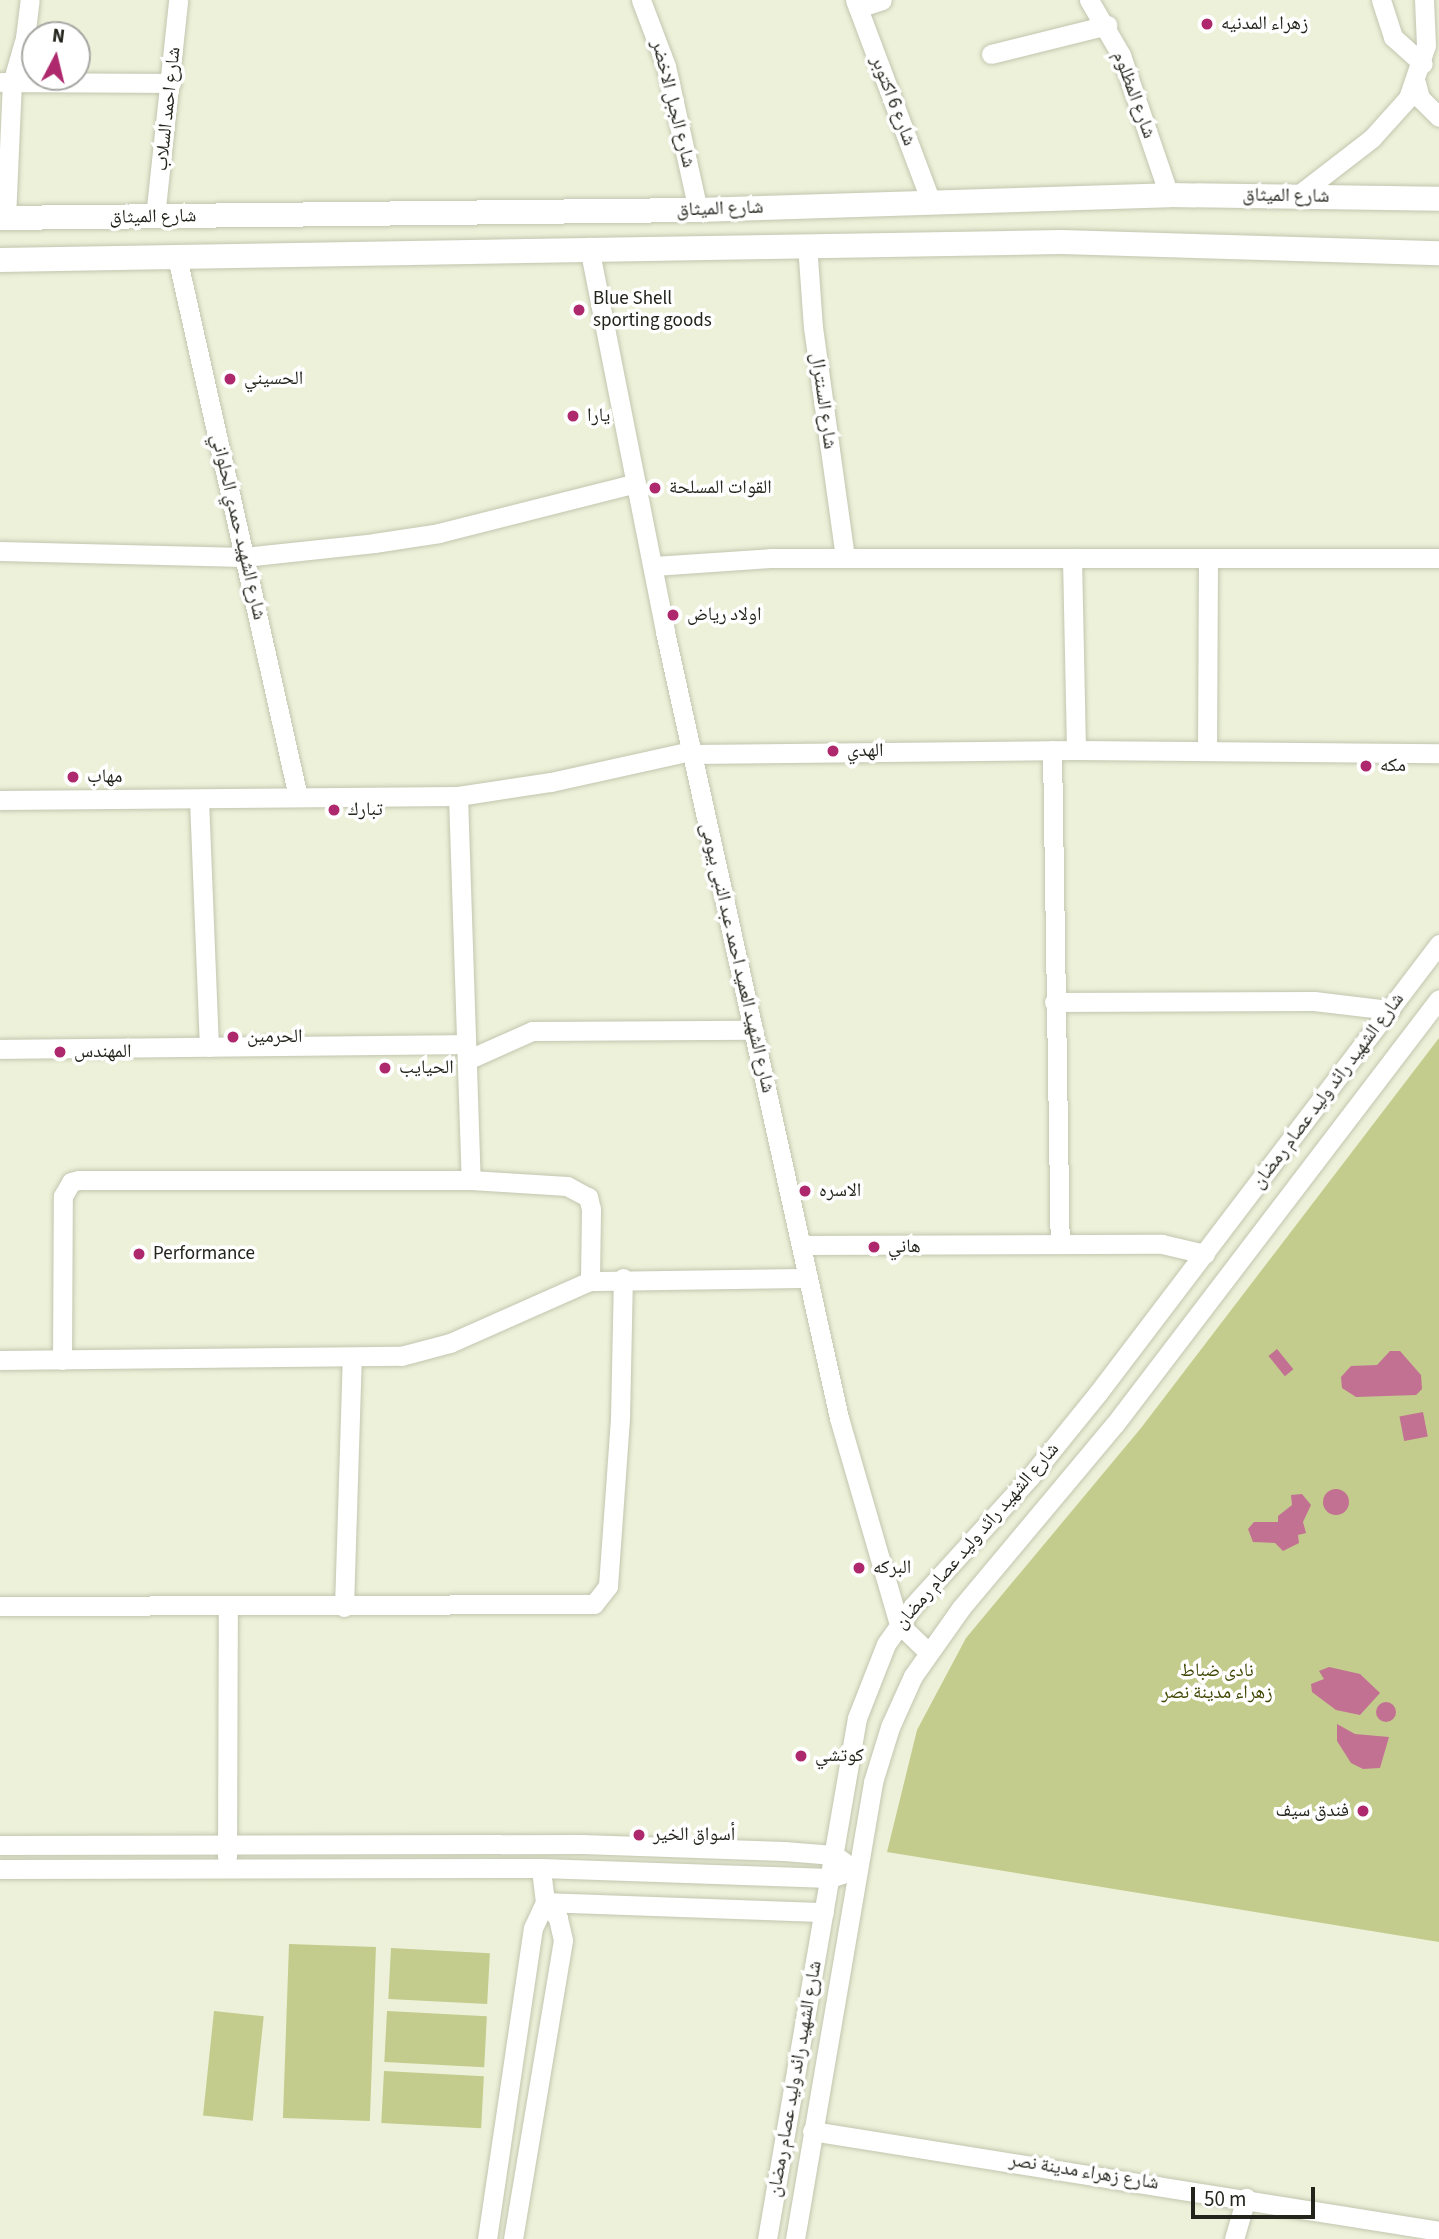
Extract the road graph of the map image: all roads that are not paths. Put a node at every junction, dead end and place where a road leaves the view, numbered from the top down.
1 (30, 0) edge
2 (178, 0) edge
3 (641, 0) edge
4 (882, 0) edge
5 (1089, 0) edge
6 (1381, 0) edge
7 (1424, 0) edge
8 (857, 4) edge
9 (1107, 24) junction
10 (991, 54) dead end
11 (1423, 64) junction
12 (6, 83) edge
13 (172, 83) junction
14 (1416, 83) junction
15 (1439, 117) edge
16 (1168, 195) junction
17 (1297, 196) junction
18 (1439, 199) edge
19 (931, 202) junction
20 (698, 210) junction
21 (155, 217) junction
22 (3, 218) edge
23 (807, 244) junction
24 (589, 247) junction
25 (1439, 253) edge
26 (177, 257) junction
27 (0, 260) edge
28 (636, 483) junction
29 (0, 551) edge
30 (244, 557) junction
31 (845, 558) junction
32 (1072, 558) junction
33 (1208, 558) junction
34 (1439, 558) edge
35 (654, 566) junction
36 (1052, 750) junction
37 (1076, 750) junction
38 (1207, 751) junction
39 (692, 752) junction
40 (1439, 753) edge
41 (458, 796) junction
42 (298, 797) junction
43 (199, 799) junction
44 (0, 800) edge
45 (1439, 944) edge
46 (1439, 999) edge
47 (1055, 1002) junction
48 (1390, 1010) junction
49 (753, 1030) junction
50 (209, 1047) junction
51 (0, 1049) edge
52 (466, 1052) junction
53 (1342, 1073) junction
54 (1369, 1091) junction
55 (471, 1180) junction
56 (1059, 1244) junction
57 (801, 1245) junction
58 (1205, 1254) junction
59 (623, 1278) junction
60 (808, 1278) junction
61 (590, 1281) junction
62 (352, 1357) junction
63 (0, 1360) edge
64 (61, 1360) junction
65 (0, 1606) edge
66 (228, 1607) junction
67 (344, 1607) junction
68 (899, 1624) junction
69 (928, 1652) junction
70 (0, 1844) edge
71 (227, 1844) junction
72 (582, 1844) junction
73 (834, 1855) junction
74 (541, 1868) junction
75 (0, 1869) edge
76 (227, 1869) junction
77 (582, 1869) junction
78 (856, 1870) junction
79 (830, 1878) junction
80 (545, 1902) junction
81 (824, 1912) junction
82 (812, 2131) junction
83 (1246, 2198) junction
84 (1439, 2231) edge
85 (487, 2239) edge
86 (513, 2239) edge
87 (766, 2239) edge
88 (795, 2239) edge
89 (1234, 2239) edge

1 - 12 street
2 - 13 street, شارع احمد السلاب
3 - 20 street, شارع الجبل الاخضر
4 - 8 street
5 - 9 street, شارع المظلوم
6 - 11 street
7 - 11 street
8 - 19 street, شارع 6 اكتوبر
9 - 10 street
9 - 16 street, شارع المظلوم
11 - 14 street
12 - 13 street
12 - 22 street
13 - 21 street, شارع احمد السلاب
14 - 15 street
14 - 17 street
16 - 17 main road, شارع الميثاق
16 - 19 main road, شارع الميثاق
17 - 18 main road, شارع الميثاق
19 - 20 main road, شارع الميثاق
20 - 21 main road, شارع الميثاق
21 - 22 main road, شارع الميثاق
23 - 24 main road, شارع الميثاق
23 - 25 main road, شارع الميثاق
23 - 31 street, شارع السنترال
24 - 26 main road, شارع الميثاق
24 - 28 street, شارع الشهيد العميد احمد عبد النبى بيومى
26 - 27 main road, شارع الميثاق
26 - 30 street, شارع الشهيد حمدي الحلواني
28 - 30 street
28 - 35 street, شارع الشهيد العميد احمد عبد النبى بيومى
29 - 30 street
30 - 42 street, شارع الشهيد حمدي الحلواني
31 - 32 street
31 - 35 street
32 - 33 street
32 - 37 street
33 - 34 street
33 - 38 street
35 - 39 street, شارع الشهيد العميد احمد عبد النبى بيومى
36 - 37 street
36 - 39 street
36 - 47 street
37 - 38 street
38 - 40 street
39 - 41 street
39 - 49 street, شارع الشهيد العميد احمد عبد النبى بيومى
41 - 42 street
41 - 52 street
42 - 43 street
43 - 44 street
43 - 50 street
45 - 48 street, شارع الشهيد رائد وليد عصام رمضان
46 - 54 street, شارع الشهيد رائد وليد عصام رمضان
47 - 48 street
47 - 56 street
48 - 53 street, شارع الشهيد رائد وليد عصام رمضان
49 - 52 street
49 - 57 street, شارع الشهيد العميد احمد عبد النبى بيومى
50 - 51 street
50 - 52 street
52 - 55 street
53 - 54 street
53 - 58 street, شارع الشهيد رائد وليد عصام رمضان
54 - 69 street, شارع الشهيد رائد وليد عصام رمضان
55 - 61 street
55 - 64 street
56 - 57 street
56 - 58 street
57 - 60 street, شارع الشهيد العميد احمد عبد النبى بيومى
58 - 68 street, شارع الشهيد رائد وليد عصام رمضان
59 - 60 street
59 - 61 street
59 - 67 street
60 - 68 street, شارع الشهيد العميد احمد عبد النبى بيومى
61 - 62 street
62 - 64 street
62 - 67 street
63 - 64 street
65 - 66 street
66 - 67 street
66 - 71 street
68 - 69 street, شارع الشهيد العميد احمد عبد النبى بيومى
68 - 73 street, شارع الشهيد رائد وليد عصام رمضان
69 - 78 street, شارع الشهيد رائد وليد عصام رمضان
70 - 71 street
71 - 72 street
71 - 76 street
72 - 73 street
72 - 77 street
73 - 78 street
73 - 79 street, شارع الشهيد رائد وليد عصام رمضان
74 - 76 street
74 - 77 street
74 - 80 street
75 - 76 street
77 - 79 street
78 - 79 street
78 - 82 street, شارع الشهيد رائد وليد عصام رمضان
79 - 81 street, شارع الشهيد رائد وليد عصام رمضان
80 - 81 street
80 - 85 street
80 - 86 street
81 - 87 street, شارع الشهيد رائد وليد عصام رمضان
82 - 83 street, شارع زهراء مدينة نصر
82 - 88 street, شارع الشهيد رائد وليد عصام رمضان
83 - 84 street, شارع زهراء مدينة نصر
83 - 89 street

